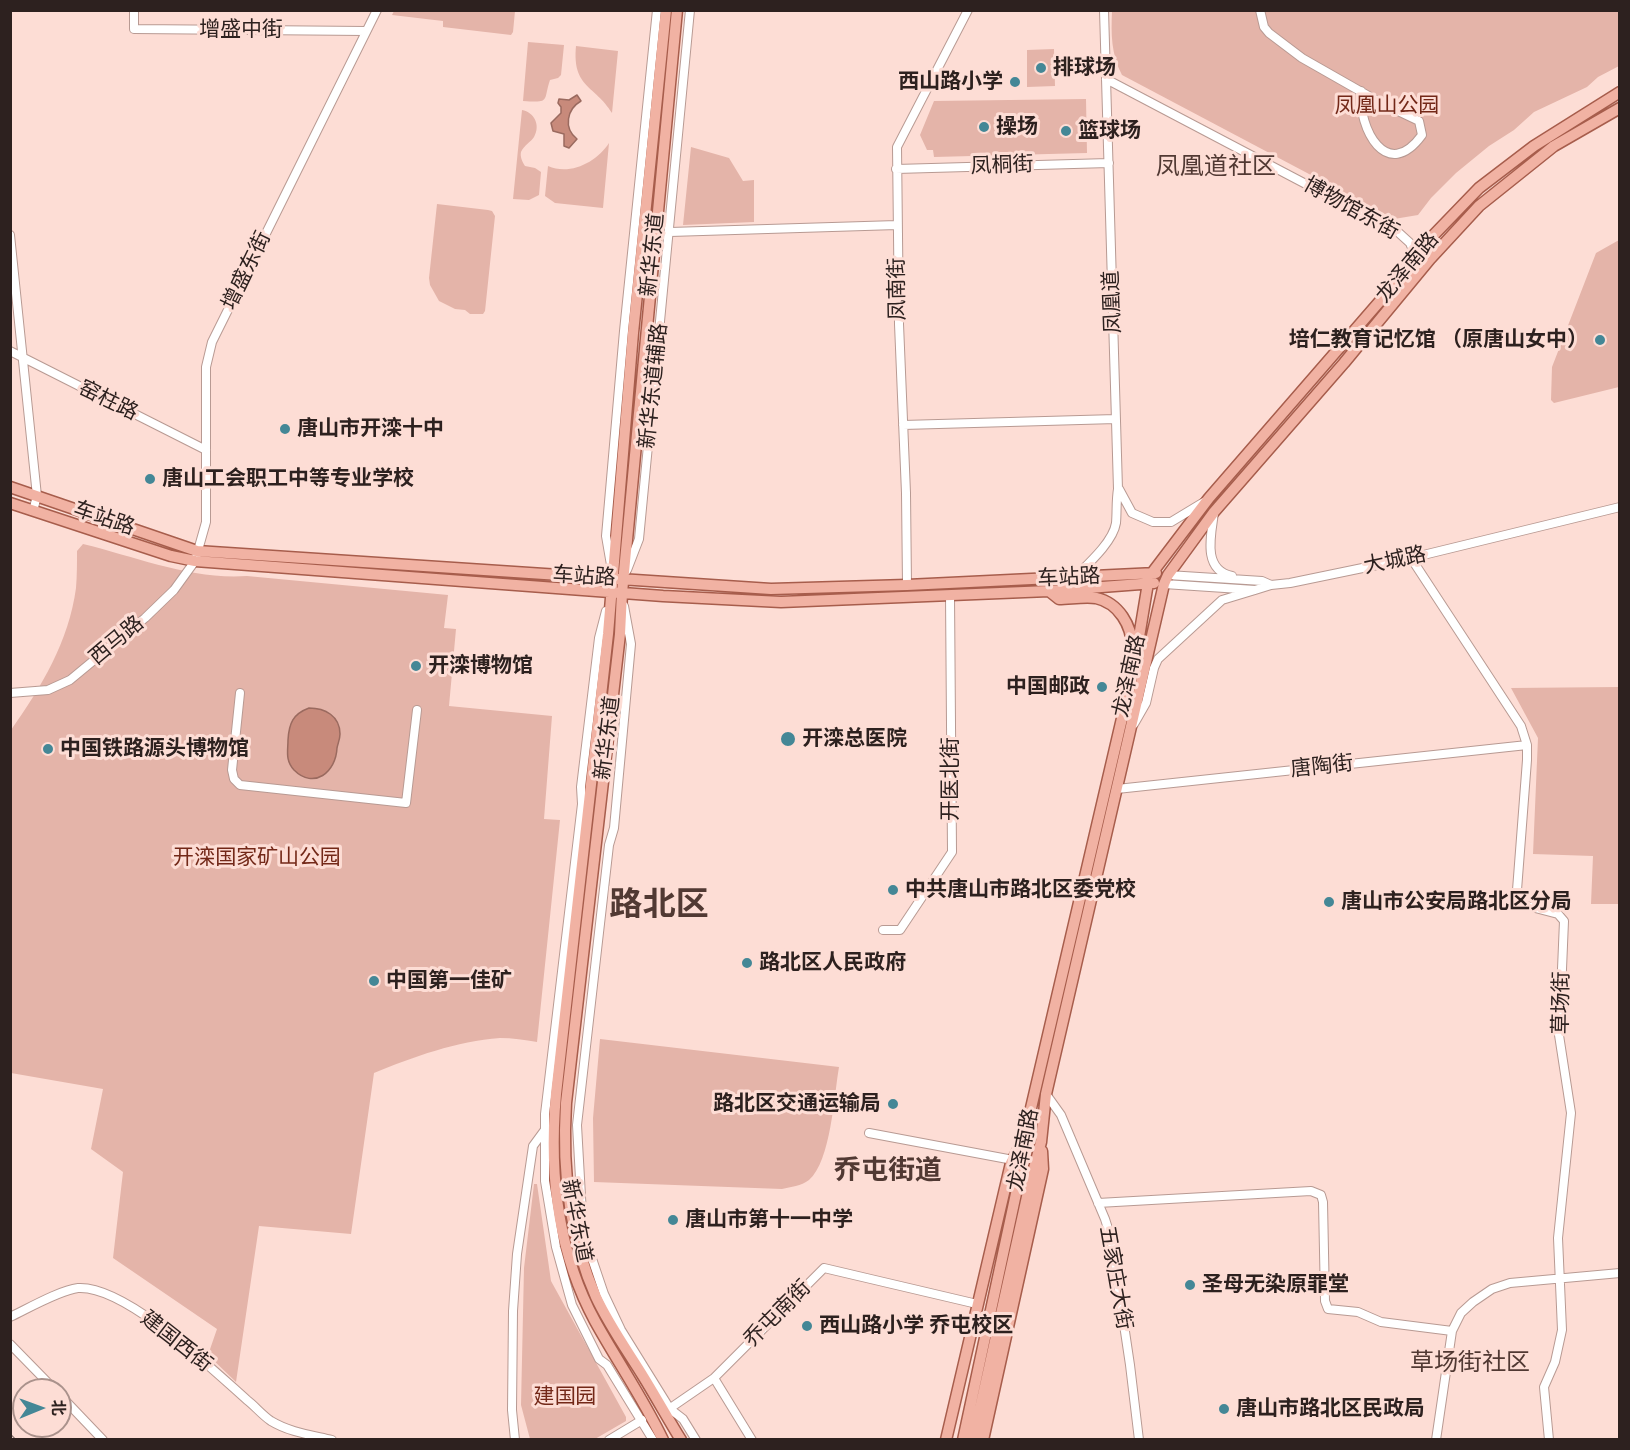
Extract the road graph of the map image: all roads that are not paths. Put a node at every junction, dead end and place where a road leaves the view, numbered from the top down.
1 (134, 10) edge
2 (376, 10) edge
3 (657, 10) edge
4 (666, 10) edge
5 (677, 10) edge
6 (690, 10) edge
7 (968, 10) edge
8 (1104, 10) edge
9 (1260, 10) edge
10 (366, 31) junction
11 (1106, 79) junction
12 (1361, 91) junction
13 (1620, 92) edge
14 (1620, 108) edge
15 (1109, 163) junction
16 (896, 169) junction
17 (897, 225) junction
18 (670, 232) junction
19 (10, 235) edge
20 (1417, 257) junction
21 (1421, 270) junction
22 (10, 351) edge
23 (23, 357) junction
24 (1116, 419) junction
25 (903, 425) junction
26 (206, 450) junction
27 (10, 487) edge
28 (1118, 489) junction
29 (37, 496) junction
30 (1209, 498) junction
31 (10, 503) edge
32 (1620, 507) edge
33 (33, 511) junction
34 (1214, 512) junction
35 (196, 556) junction
36 (1411, 558) junction
37 (1075, 578) junction
38 (1150, 578) junction
39 (1166, 580) junction
40 (1262, 580) junction
41 (906, 585) junction
42 (1271, 585) junction
43 (618, 586) junction
44 (1255, 590) junction
45 (1049, 591) junction
46 (950, 596) junction
47 (1134, 667) junction
48 (10, 693) edge
49 (240, 693) dead end
50 (417, 710) dead end
51 (1130, 731) junction
52 (1527, 745) junction
53 (1117, 789) junction
54 (883, 930) dead end
55 (1046, 1094) junction
56 (554, 1123) junction
57 (544, 1131) junction
58 (869, 1133) dead end
59 (1024, 1138) junction
60 (1041, 1142) junction
61 (1013, 1160) junction
62 (1098, 1203) junction
63 (1620, 1273) edge
64 (1560, 1278) junction
65 (977, 1304) junction
66 (10, 1317) edge
67 (1452, 1331) junction
68 (10, 1344) edge
69 (43, 1378) edge
70 (714, 1378) junction
71 (72, 1408) edge
72 (668, 1410) junction
73 (642, 1420) junction
74 (680, 1439) edge
75 (103, 1440) edge
76 (332, 1440) edge
77 (515, 1440) edge
78 (609, 1440) edge
79 (653, 1440) edge
80 (663, 1440) edge
81 (696, 1440) edge
82 (752, 1440) edge
83 (946, 1440) edge
84 (963, 1440) edge
85 (973, 1440) edge
86 (983, 1440) edge
87 (1139, 1440) edge
88 (1436, 1440) edge
89 (1549, 1440) edge

1 - 10 street, 增盛中街
2 - 10 street, 增盛东街
3 - 43 street, 新华东道辅路
4 - 43 main road, 新华东道
5 - 43 main road, 新华东道
6 - 18 street, 新华东道辅路
7 - 16 street, 凤南街
8 - 11 street, 凤凰道
9 - 12 street
10 - 26 street, 增盛东街
11 - 15 street, 凤凰道
11 - 20 street, 博物馆东街
12 - 12 street
13 - 20 main road, 龙泽南路
14 - 21 main road, 龙泽南路
15 - 16 street, 凤桐街
15 - 24 street, 凤凰道
16 - 17 street, 凤南街
17 - 18 street
17 - 25 street, 凤南街
18 - 43 street, 新华东道辅路
19 - 23 street
20 - 21 street, 博物馆东街
20 - 30 main road, 龙泽南路
21 - 34 main road, 龙泽南路
22 - 23 street, 窑柱路
23 - 26 street, 窑柱路
23 - 29 street
24 - 25 street
24 - 28 street, 凤凰道
25 - 41 street, 凤南街
26 - 35 street, 增盛东街
27 - 29 main road, 车站路
28 - 30 street
28 - 37 street, 凤凰道
29 - 33 street
29 - 35 main road, 车站路
30 - 38 main road, 龙泽南路
31 - 33 main road, 车站路
32 - 36 street, 大城路
33 - 35 main road, 车站路
34 - 39 main road, 龙泽南路
34 - 40 street
35 - 43 main road, 车站路
35 - 48 street, 西马路
36 - 42 street, 大城路
36 - 52 street, 草场街
37 - 38 main road, 车站路
37 - 41 main road, 车站路
38 - 39 main road, 车站路
38 - 45 main road, 车站路
38 - 47 main road, 龙泽南路
39 - 40 street
39 - 44 street
39 - 51 main road, 龙泽南路
40 - 42 street
41 - 43 main road, 车站路
42 - 44 street, 大城路
43 - 46 main road, 车站路
43 - 56 main road, 新华东道
43 - 57 street
43 - 72 street
43 - 72 main road, 新华东道
44 - 51 street, 大城路
45 - 46 main road, 车站路
45 - 47 main road
46 - 54 street, 开医北街
47 - 59 main road, 龙泽南路
49 - 50 street
51 - 53 main road, 龙泽南路
52 - 53 street, 唐陶街
52 - 64 street, 草场街
53 - 55 main road, 龙泽南路
55 - 60 main road, 龙泽南路
55 - 62 street, 五家庄大街
56 - 57 street
56 - 80 main road, 新华东道
57 - 73 street
57 - 77 street
58 - 61 street
59 - 61 main road
59 - 84 main road, 龙泽南路
60 - 85 main road, 龙泽南路
60 - 86 main road
61 - 65 main road
62 - 67 street
62 - 87 street, 五家庄大街
63 - 64 street
64 - 67 street
64 - 89 street
65 - 70 street, 乔屯南街
65 - 83 main road
66 - 76 street, 建国西街
67 - 88 street
68 - 69 street
70 - 72 street, 乔屯南街
70 - 82 street
71 - 75 street
72 - 74 main road, 新华东道
72 - 81 street
73 - 78 street
73 - 79 street

